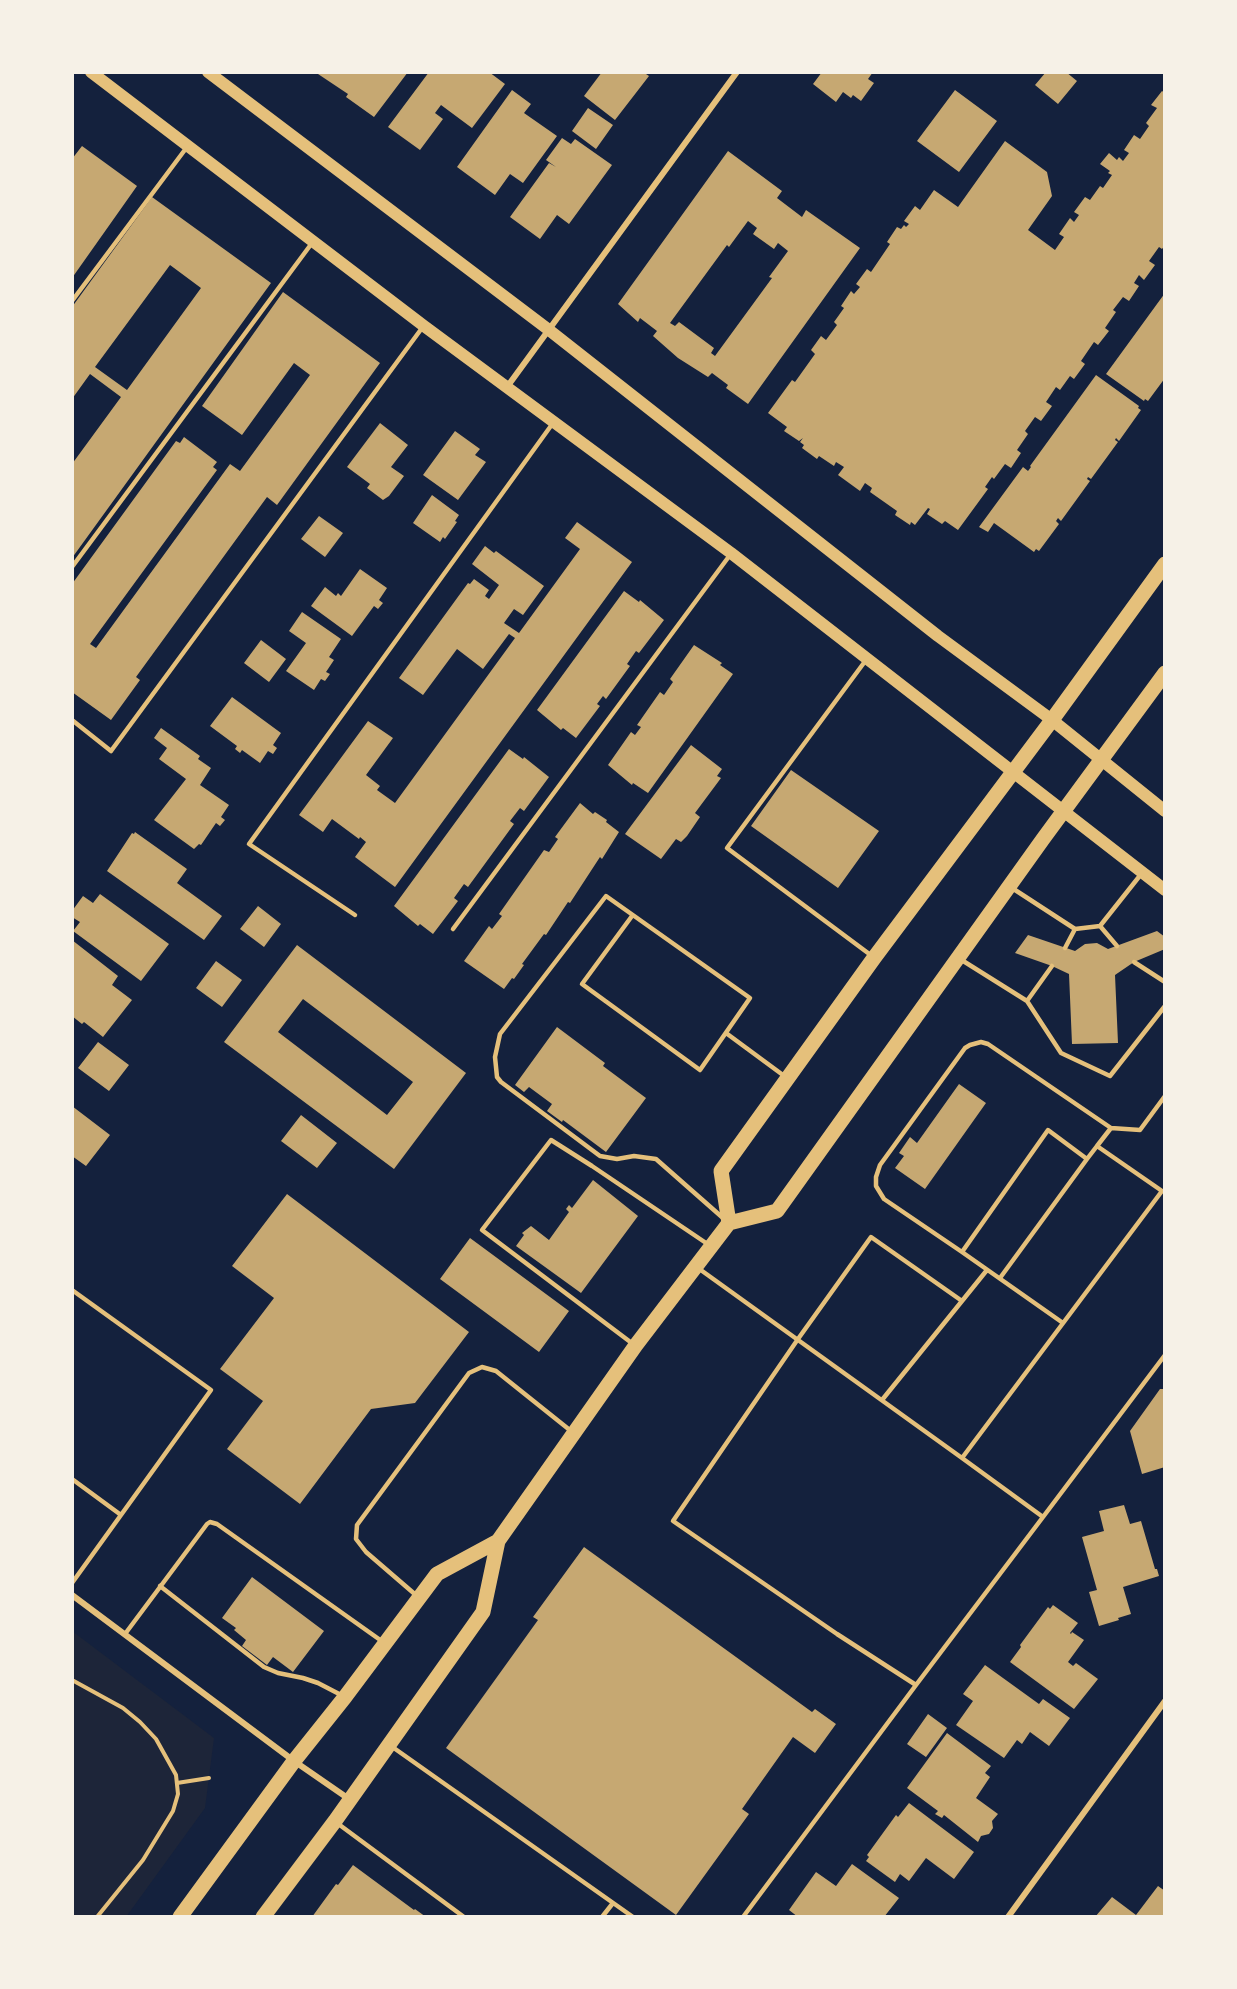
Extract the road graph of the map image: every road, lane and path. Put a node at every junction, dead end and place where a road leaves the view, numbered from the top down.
1 (92, 72) edge
2 (208, 72) edge
3 (737, 72) edge
4 (188, 146) junction
5 (314, 241) junction
6 (72, 301) edge
7 (424, 326) junction
8 (549, 330) junction
9 (507, 387) junction
10 (555, 421) junction
11 (731, 553) junction
12 (1165, 564) edge
13 (72, 567) edge
14 (867, 658) junction
15 (1165, 673) edge
16 (72, 720) edge
17 (1052, 720) junction
18 (1101, 759) junction
19 (1012, 771) junction
20 (1165, 811) edge
21 (1062, 812) junction
22 (1142, 873) junction
23 (1009, 885) junction
24 (1165, 890) edge
25 (356, 915) dead end
26 (632, 916) junction
27 (1100, 926) junction
28 (453, 929) dead end
29 (1076, 929) junction
30 (1117, 946) dead end
31 (1065, 948) dead end
32 (874, 958) junction
33 (958, 958) junction
34 (1134, 962) dead end
35 (1052, 966) dead end
36 (1165, 982) edge
37 (1027, 1001) junction
38 (1165, 1006) edge
39 (726, 1033) junction
40 (788, 1078) junction
41 (1165, 1096) edge
42 (1111, 1128) junction
43 (1097, 1146) junction
44 (1087, 1159) junction
45 (729, 1223) junction
46 (711, 1247) junction
47 (962, 1252) junction
48 (696, 1266) junction
49 (987, 1270) junction
50 (1000, 1278) junction
51 (72, 1290) edge
52 (962, 1301) junction
53 (1063, 1323) junction
54 (798, 1339) junction
55 (636, 1345) junction
56 (1165, 1355) edge
57 (882, 1400) junction
58 (574, 1433) junction
59 (962, 1458) junction
60 (72, 1479) edge
61 (121, 1515) junction
62 (1043, 1517) junction
63 (498, 1541) junction
64 (72, 1583) edge
65 (160, 1586) junction
66 (72, 1595) edge
67 (420, 1598) junction
68 (125, 1634) junction
69 (386, 1643) junction
70 (72, 1680) edge
71 (916, 1685) junction
72 (345, 1697) junction
73 (1165, 1701) edge
74 (389, 1744) junction
75 (294, 1761) junction
76 (209, 1778) dead end
77 (177, 1783) junction
78 (350, 1800) junction
79 (334, 1821) junction
80 (612, 1903) junction
81 (97, 1917) edge
82 (180, 1917) edge
83 (263, 1917) edge
84 (464, 1917) edge
85 (602, 1917) edge
86 (633, 1917) edge
87 (743, 1917) edge
88 (1008, 1917) edge

1 - 4 main road
2 - 8 main road
3 - 8 street
4 - 5 main road
4 - 6 lane
5 - 7 main road
5 - 13 lane
7 - 9 main road
7 - 16 lane
8 - 9 street
8 - 17 main road
9 - 10 main road
10 - 11 main road
10 - 25 lane
11 - 14 main road
11 - 28 lane
12 - 17 main road
14 - 19 main road
14 - 32 lane
15 - 18 main road
17 - 18 main road
17 - 19 main road
18 - 20 main road
18 - 21 main road
19 - 21 main road
19 - 32 main road
21 - 22 main road
21 - 23 main road
22 - 24 main road
22 - 27 lane
23 - 29 lane
23 - 33 main road
26 - 39 lane
26 - 39 lane
26 - 45 lane
27 - 29 lane
27 - 30 lane
29 - 31 lane
32 - 40 main road
33 - 37 lane
33 - 45 main road
34 - 36 lane
35 - 37 lane
37 - 38 lane
39 - 40 lane
40 - 45 main road
41 - 42 lane
42 - 43 lane
42 - 47 lane
43 - 44 lane
43 - 53 lane
44 - 47 lane
44 - 50 lane
45 - 46 main road
46 - 48 main road
46 - 55 lane
47 - 49 lane
48 - 54 lane
48 - 55 main road
49 - 50 lane
49 - 52 lane
50 - 53 lane
51 - 61 lane
52 - 54 lane
52 - 57 lane
53 - 59 lane
54 - 57 lane
54 - 71 lane
55 - 58 main road
56 - 62 lane
57 - 59 lane
58 - 63 main road
58 - 67 lane
59 - 62 lane
60 - 61 lane
61 - 64 lane
62 - 71 lane
63 - 67 main road
63 - 74 main road
65 - 68 lane
65 - 69 lane
65 - 72 lane
66 - 68 street
67 - 69 main road
68 - 75 street
69 - 72 main road
70 - 77 path
71 - 87 lane
72 - 75 main road
73 - 88 street
74 - 78 main road
74 - 80 lane
75 - 78 street
75 - 82 main road
76 - 77 path
77 - 81 path
78 - 79 main road
79 - 83 main road
79 - 84 lane
80 - 85 lane
80 - 86 lane

